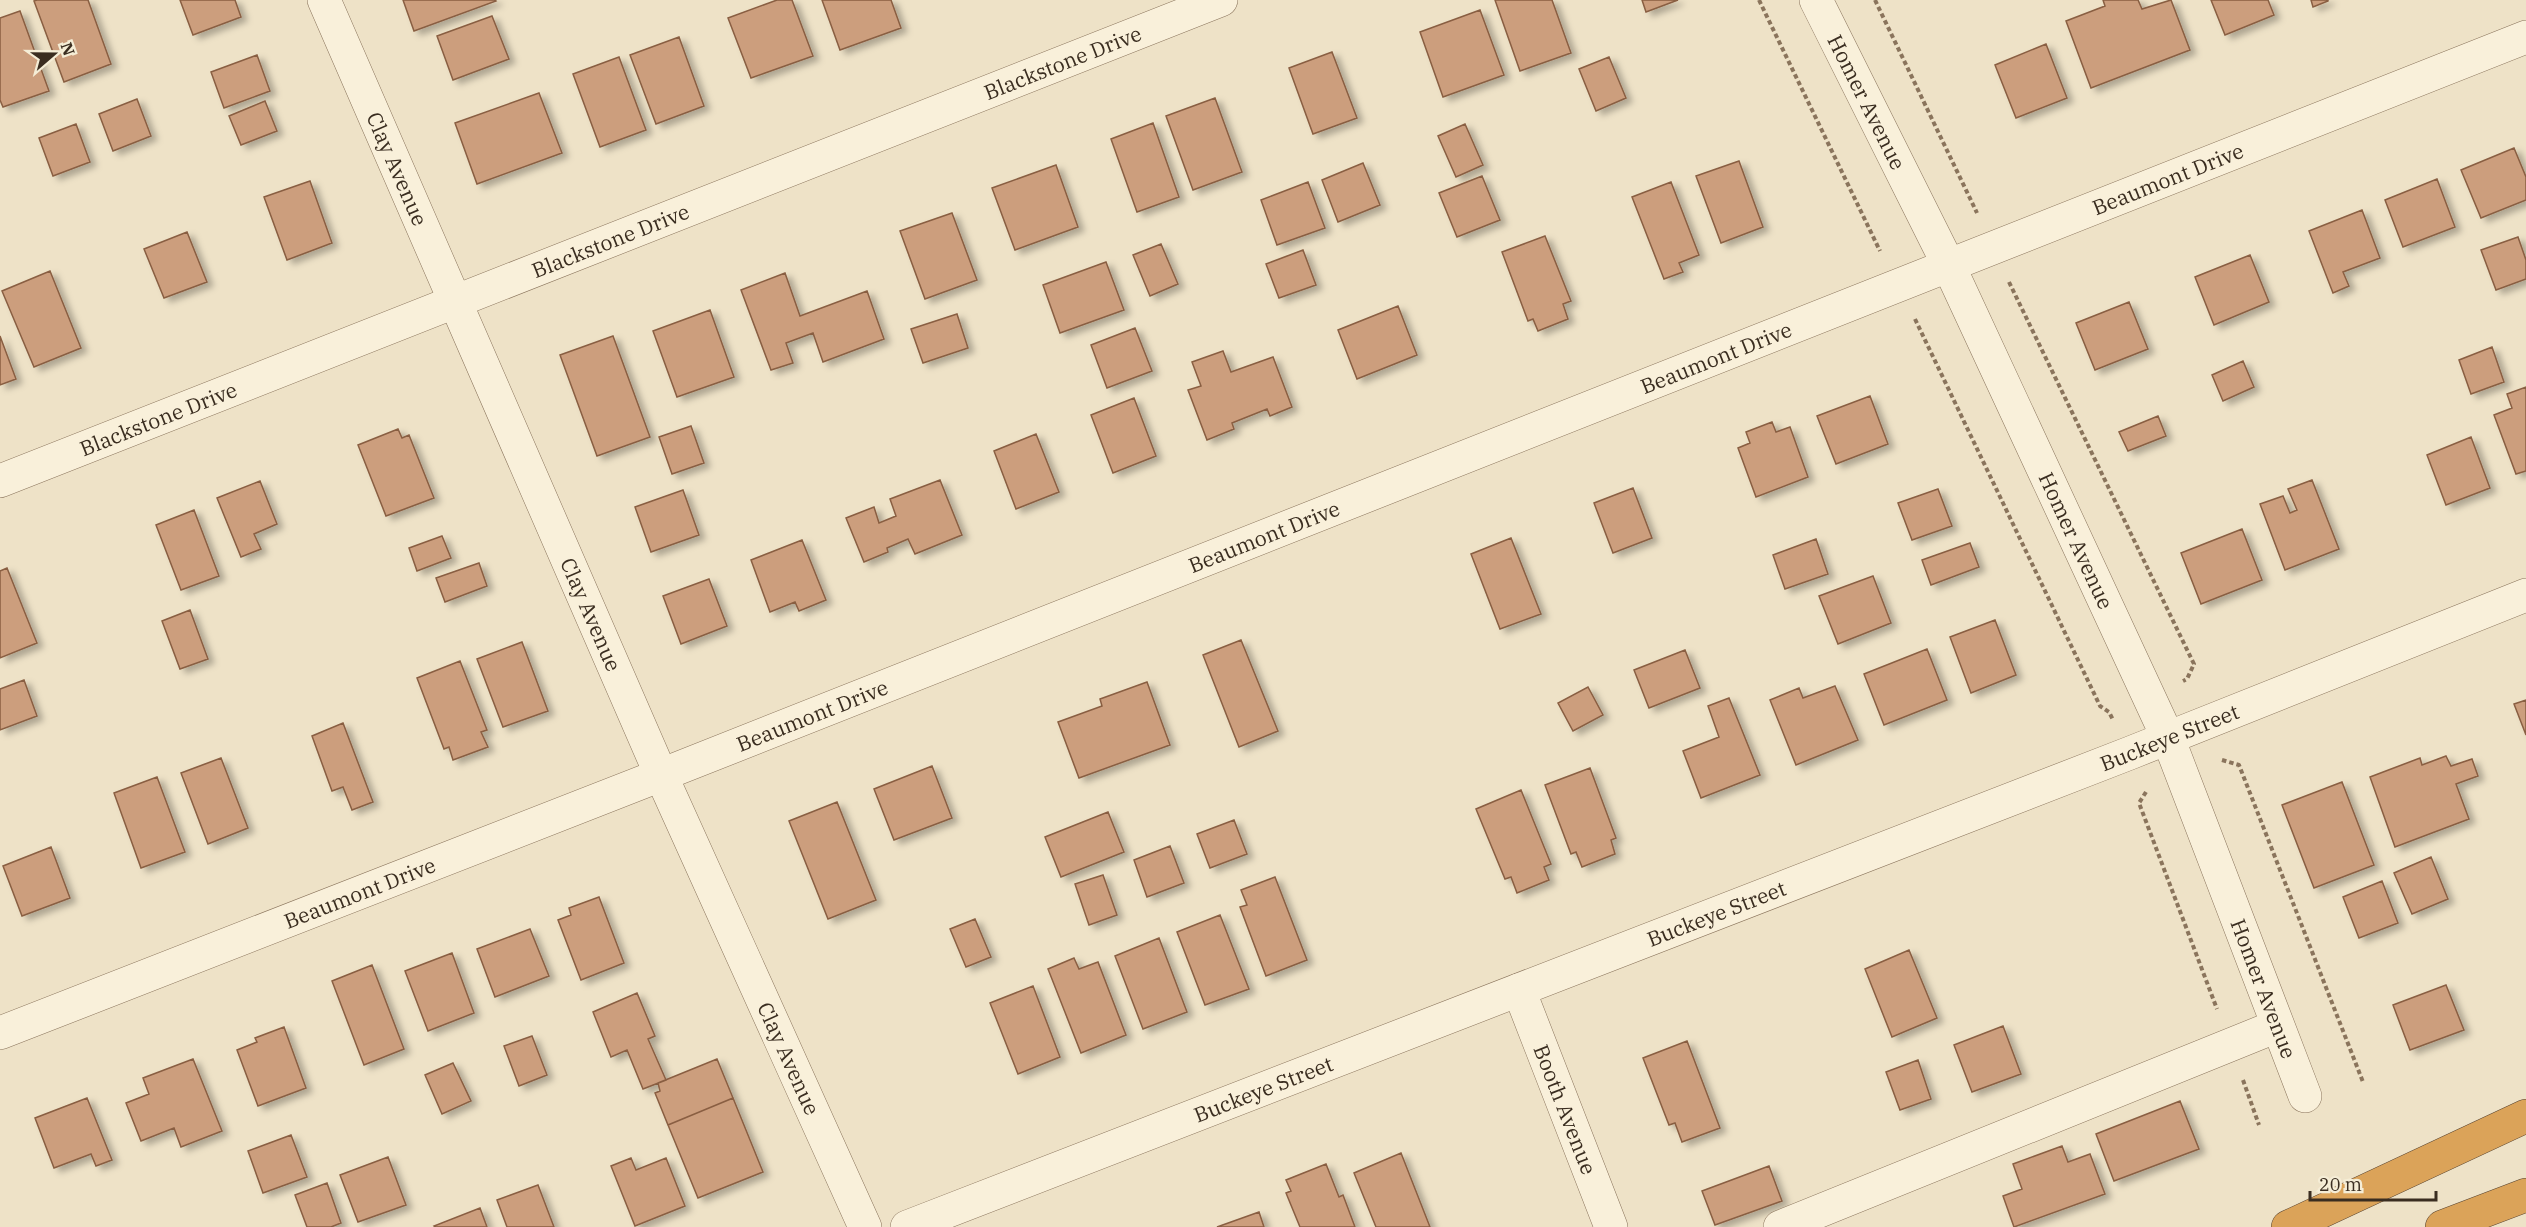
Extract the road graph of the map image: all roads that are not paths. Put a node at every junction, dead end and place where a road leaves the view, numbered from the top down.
1 (324, 0) edge
2 (1221, 0) edge
3 (1816, 0) edge
4 (2526, 37) edge
5 (1948, 264) junction
6 (456, 302) junction
7 (0, 481) edge
8 (2526, 596) edge
9 (2168, 738) junction
10 (661, 775) junction
11 (1519, 990) junction
12 (2277, 1026) junction
13 (0, 1033) edge
14 (2305, 1096) dead end
15 (2526, 1116) edge
16 (2526, 1195) edge
17 (865, 1227) edge
18 (907, 1227) edge
19 (1611, 1227) edge
20 (1780, 1227) edge
21 (2288, 1227) edge
22 (2442, 1227) edge

1 - 6 street, Clay Avenue
2 - 6 street, Blackstone Drive
3 - 5 street, Homer Avenue
4 - 5 street, Beaumont Drive
5 - 9 street, Homer Avenue
5 - 10 street, Beaumont Drive
6 - 7 street, Blackstone Drive
6 - 10 street, Clay Avenue
8 - 9 street, Buckeye Street
9 - 11 street, Buckeye Street
9 - 12 street, Homer Avenue
10 - 13 street, Beaumont Drive
10 - 17 street, Clay Avenue
11 - 18 street, Buckeye Street
11 - 19 street, Booth Avenue
12 - 14 street, Homer Avenue
12 - 20 street
15 - 21 highway
16 - 22 highway

